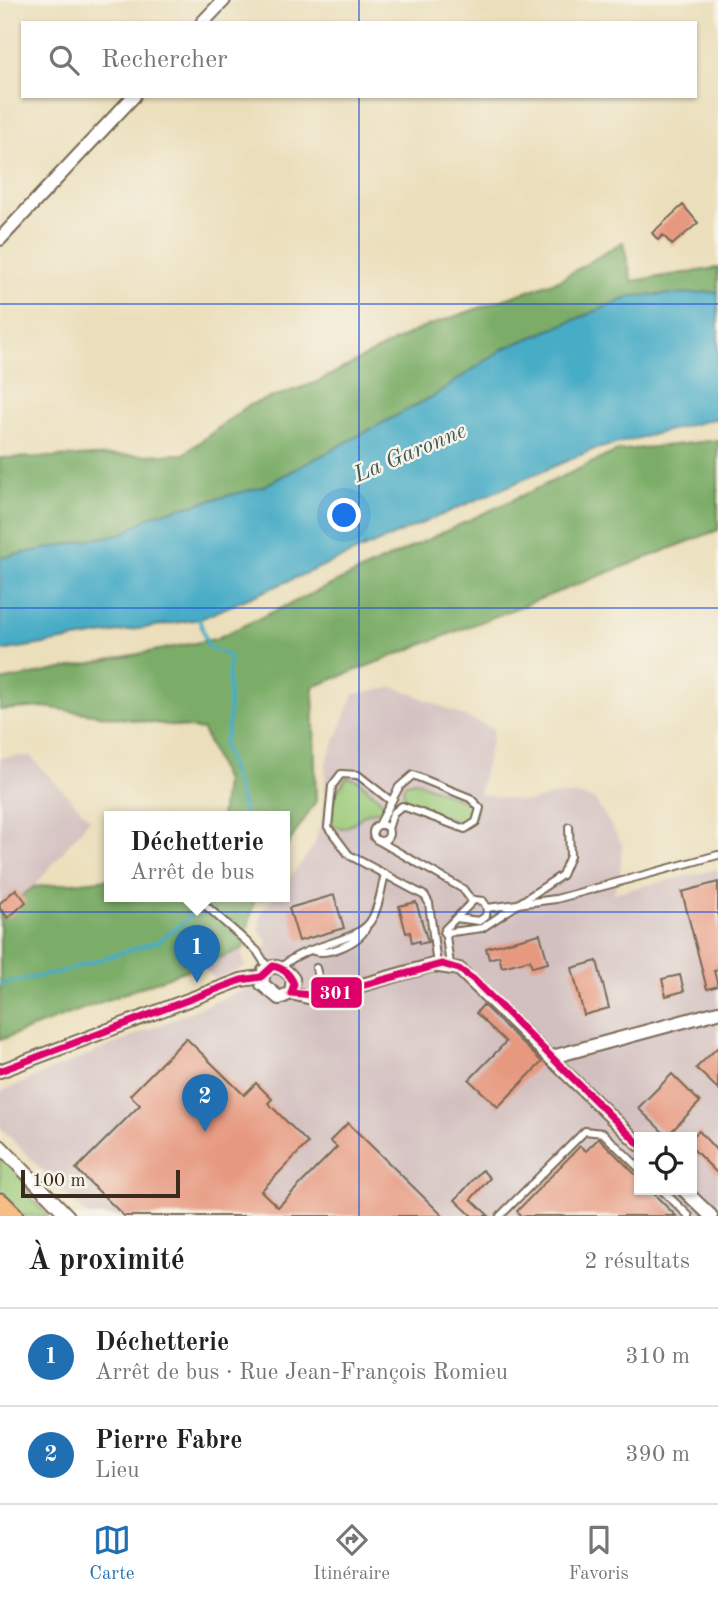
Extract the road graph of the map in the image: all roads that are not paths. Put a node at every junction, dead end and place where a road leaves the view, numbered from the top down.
1 (224, 0) edge
2 (204, 21) edge
3 (132, 98) edge
4 (0, 239) edge
5 (391, 801) junction
6 (379, 825) junction
7 (569, 827) dead end
8 (388, 833) junction
9 (379, 841) junction
10 (400, 853) junction
11 (718, 855) edge
12 (385, 874) junction
13 (472, 901) junction
14 (202, 902) edge
15 (512, 906) junction
16 (487, 908) junction
17 (456, 918) junction
18 (444, 933) junction
19 (437, 965) junction
20 (450, 965) junction
21 (316, 968) dead end
22 (270, 971) junction
23 (291, 993) junction
24 (323, 996) junction
25 (718, 1012) edge
26 (552, 1057) junction
27 (0, 1071) edge
28 (634, 1139) edge
29 (0, 1146) edge
30 (634, 1163) edge
31 (667, 1195) edge
32 (689, 1195) edge
33 (0, 1203) edge
34 (706, 1214) edge
35 (13, 1216) edge
36 (68, 1216) edge
37 (500, 1216) edge
38 (689, 1216) edge

1 - 2 street
3 - 4 street
5 - 6 lane
5 - 8 lane
5 - 12 lane
6 - 8 lane
6 - 9 lane
7 - 15 lane
8 - 9 lane
8 - 10 lane
9 - 10 lane
10 - 13 lane
11 - 15 lane
12 - 19 lane
12 - 22 lane
13 - 16 lane
13 - 17 lane
14 - 22 lane
15 - 16 lane
15 - 18 lane
16 - 17 lane
17 - 18 lane
18 - 20 lane
19 - 20 street
19 - 24 street
20 - 26 street
21 - 24 lane
22 - 23 street
22 - 23 street
22 - 27 street
23 - 24 street
25 - 26 street
26 - 28 street
29 - 36 street
30 - 37 lane
31 - 38 lane
32 - 34 street
33 - 35 main road

